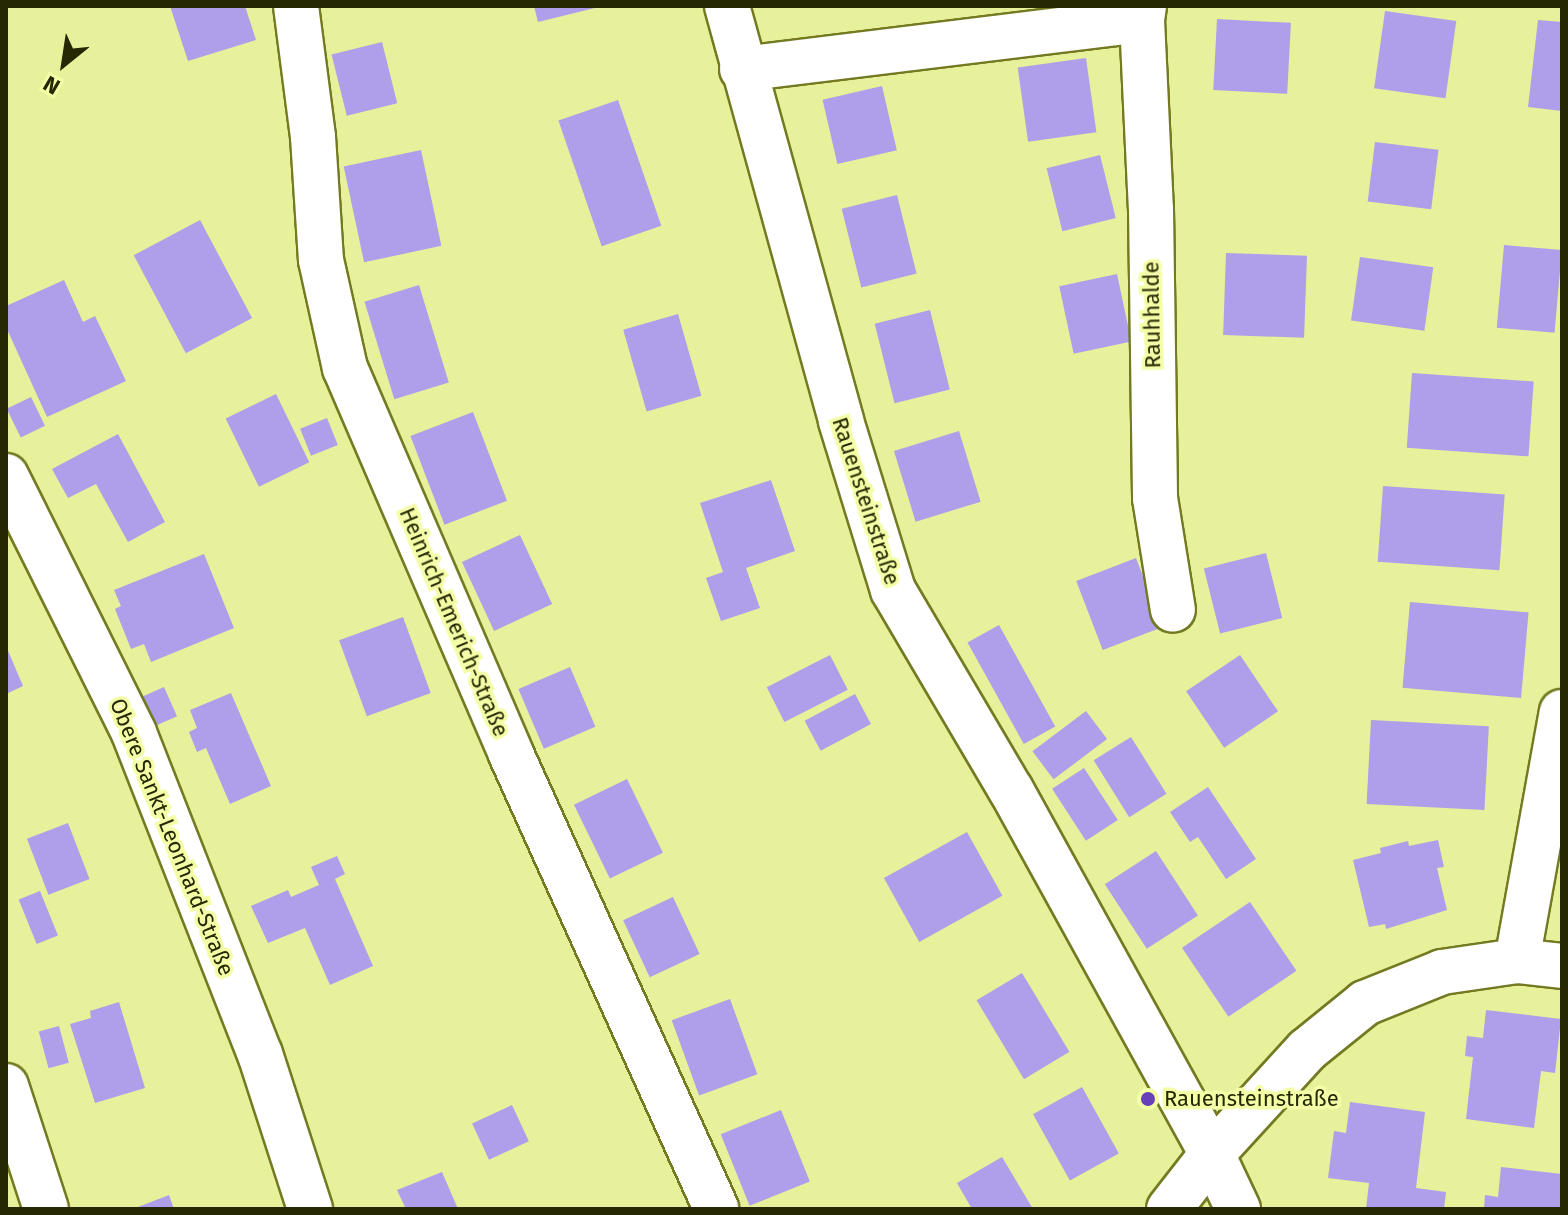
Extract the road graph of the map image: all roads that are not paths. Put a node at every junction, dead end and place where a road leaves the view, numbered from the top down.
1 (296, 6) edge
2 (727, 6) edge
3 (1143, 13) edge
4 (742, 69) junction
5 (6, 476) edge
6 (1173, 610) dead end
7 (1562, 712) edge
8 (1517, 961) junction
9 (1562, 966) edge
10 (6, 1086) edge
11 (1212, 1154) junction
12 (46, 1209) edge
13 (310, 1209) edge
14 (716, 1209) edge
15 (1169, 1209) edge
16 (1238, 1209) edge

1 - 14 street, Heinrich-Emerich-Straße
2 - 4 street, Rauensteinstraße
3 - 4 street, Rauhhalde
3 - 6 street, Rauhhalde
4 - 11 street, Rauensteinstraße
5 - 13 street, Obere Sankt-Leonhard-Straße
7 - 8 street
8 - 9 street
8 - 11 street
10 - 12 street
11 - 15 street
11 - 16 street, Rauensteinstraße

